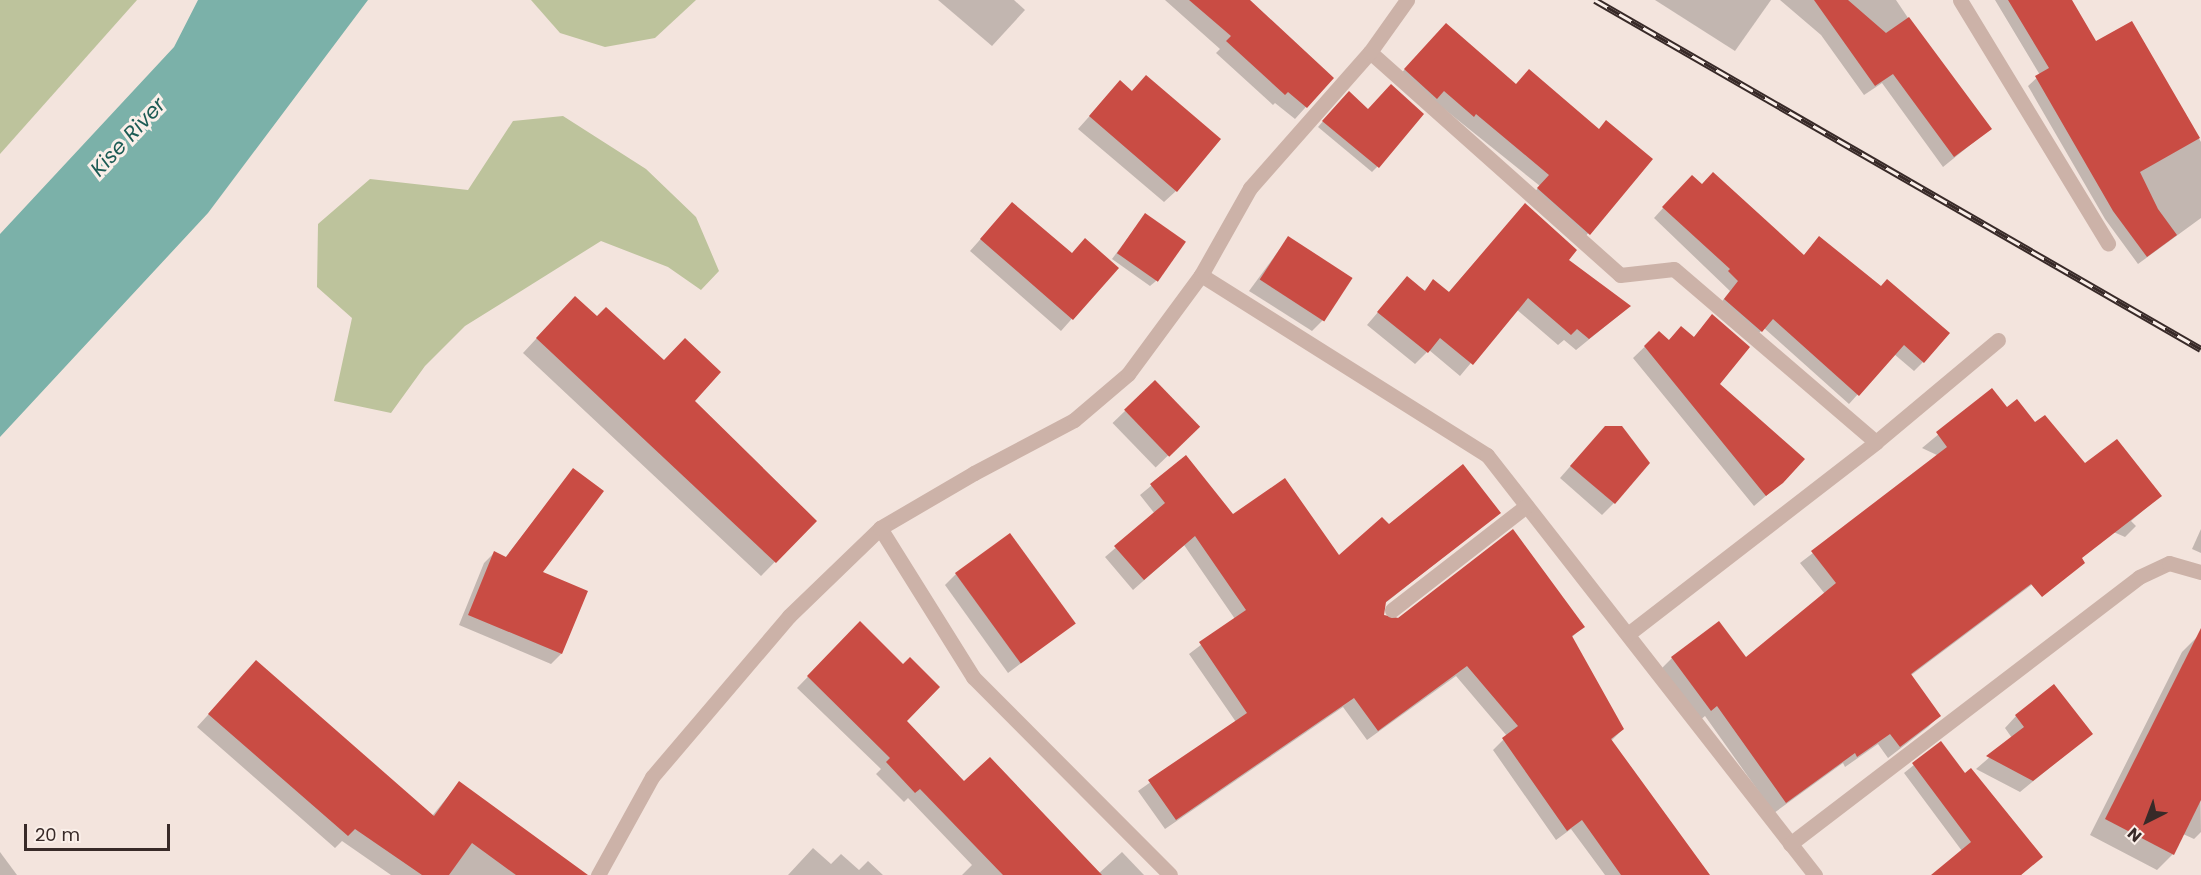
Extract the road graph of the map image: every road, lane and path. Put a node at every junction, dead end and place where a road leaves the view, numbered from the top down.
1 (1407, 0) edge
2 (1960, 0) edge
3 (1370, 52) junction
4 (2108, 243) dead end
5 (1201, 275) junction
6 (1998, 340) dead end
7 (1876, 442) junction
8 (1526, 506) junction
9 (880, 528) junction
10 (2201, 572) edge
11 (1392, 610) dead end
12 (1628, 634) junction
13 (1790, 844) junction
14 (598, 875) edge
15 (1170, 875) edge
16 (1815, 875) edge

1 - 3 street
2 - 4 street
3 - 5 street
3 - 7 street
5 - 8 street
5 - 9 street
6 - 7 street
7 - 12 street
8 - 11 street
8 - 12 street
9 - 14 street
9 - 15 street
10 - 13 street
12 - 13 street
13 - 16 street

